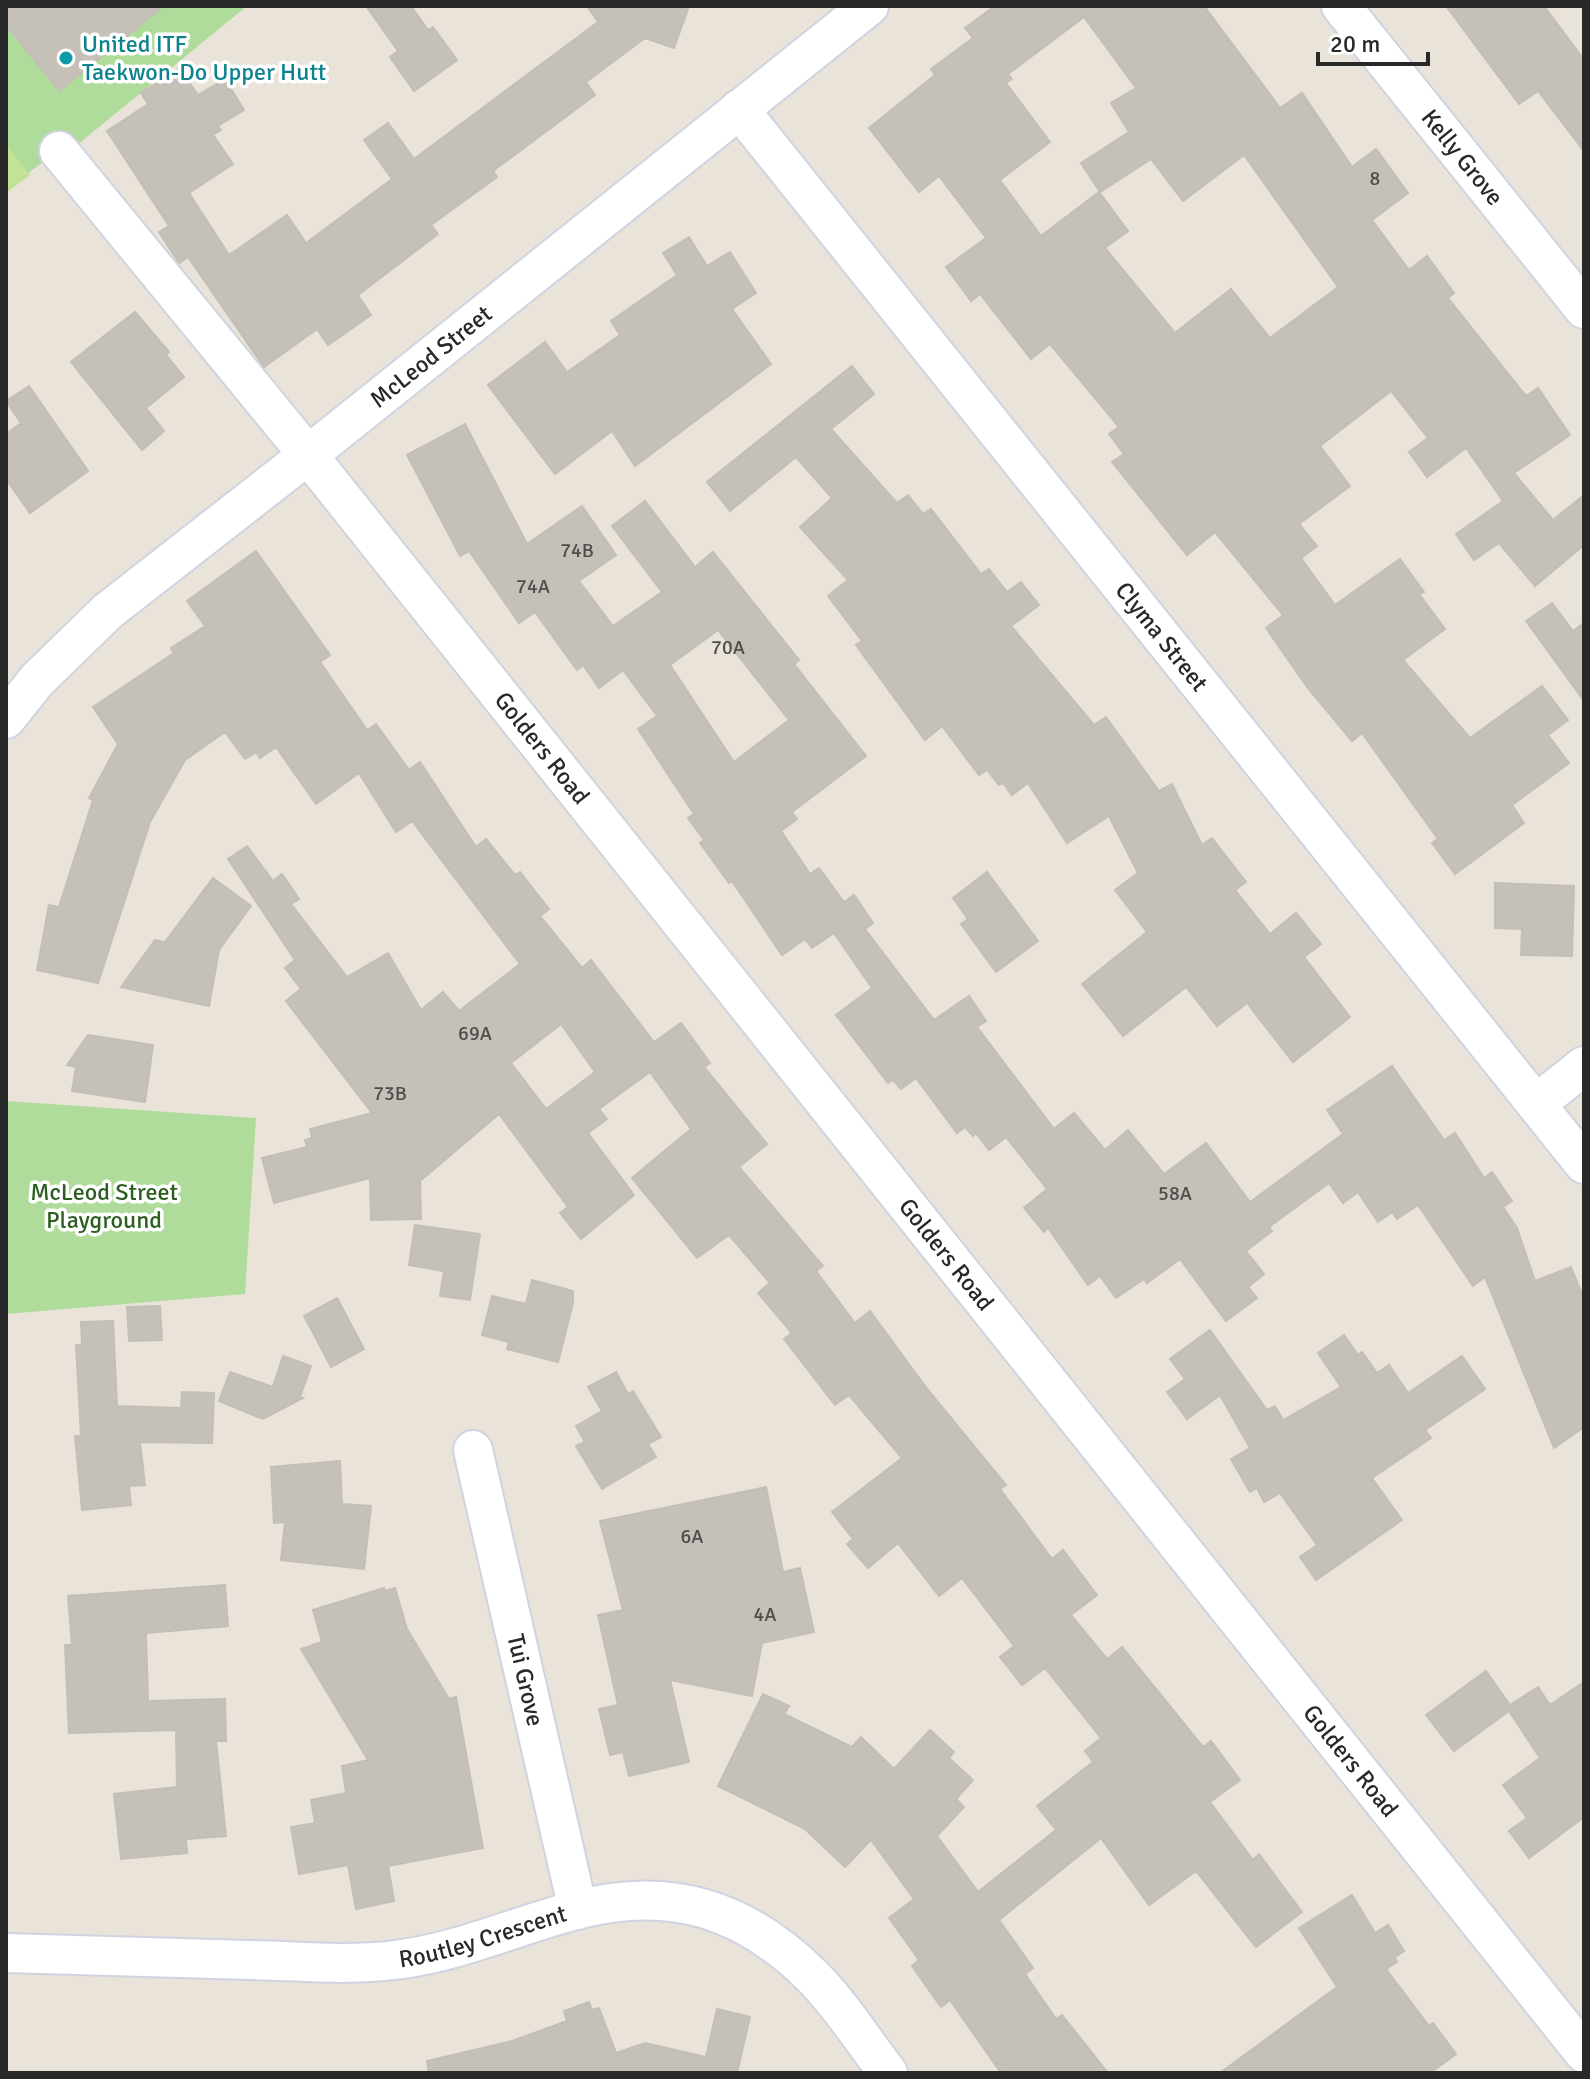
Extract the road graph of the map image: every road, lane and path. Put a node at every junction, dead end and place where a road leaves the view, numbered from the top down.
1 (869, 6) edge
2 (1341, 6) edge
3 (739, 109) junction
4 (59, 151) dead end
5 (1584, 309) edge
6 (308, 455) junction
7 (6, 719) edge
8 (1584, 1066) edge
9 (1536, 1104) junction
10 (1584, 1164) edge
11 (473, 1450) dead end
12 (578, 1910) junction
13 (6, 1953) edge
14 (1584, 2053) edge
15 (888, 2073) edge

1 - 3 street, McLeod Street
2 - 5 street, Kelly Grove
3 - 6 street, McLeod Street
3 - 9 street, Clyma Street
4 - 6 street, Golders Road
6 - 7 street, McLeod Street
6 - 14 street, Golders Road
8 - 9 street
9 - 10 street, Clyma Street
11 - 12 street, Tui Grove
12 - 13 street, Routley Crescent
12 - 15 street, Routley Crescent

